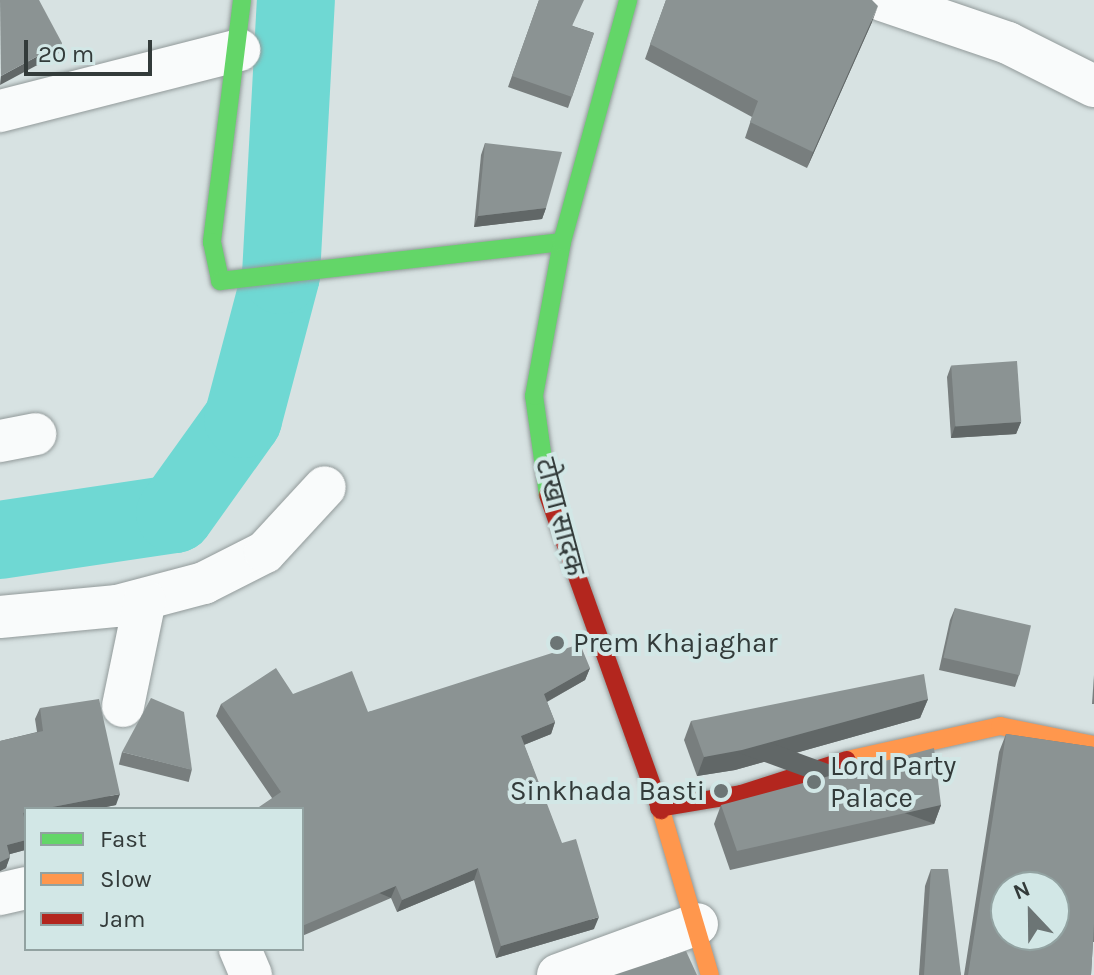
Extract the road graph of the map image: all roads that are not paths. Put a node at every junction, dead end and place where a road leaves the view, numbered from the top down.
1 (242, 0) edge
2 (628, 0) edge
3 (882, 0) edge
4 (239, 50) junction
5 (1094, 86) edge
6 (0, 111) edge
7 (562, 242) junction
8 (325, 487) dead end
9 (145, 600) junction
10 (0, 617) edge
11 (123, 706) dead end
12 (1094, 745) edge
13 (659, 808) junction
14 (24, 888) edge
15 (0, 894) edge
16 (697, 924) junction
17 (241, 951) edge
18 (251, 975) edge
19 (558, 975) edge
20 (710, 975) edge

1 - 4 street
2 - 7 street, टोखा सादक
3 - 5 street
4 - 6 street
4 - 7 street
7 - 13 street, टोखा सादक
8 - 9 street
9 - 10 street
9 - 11 street
12 - 13 street
13 - 16 street, टोखा सादक
14 - 15 street
16 - 19 street
16 - 20 street, टोखा सादक
17 - 18 street

